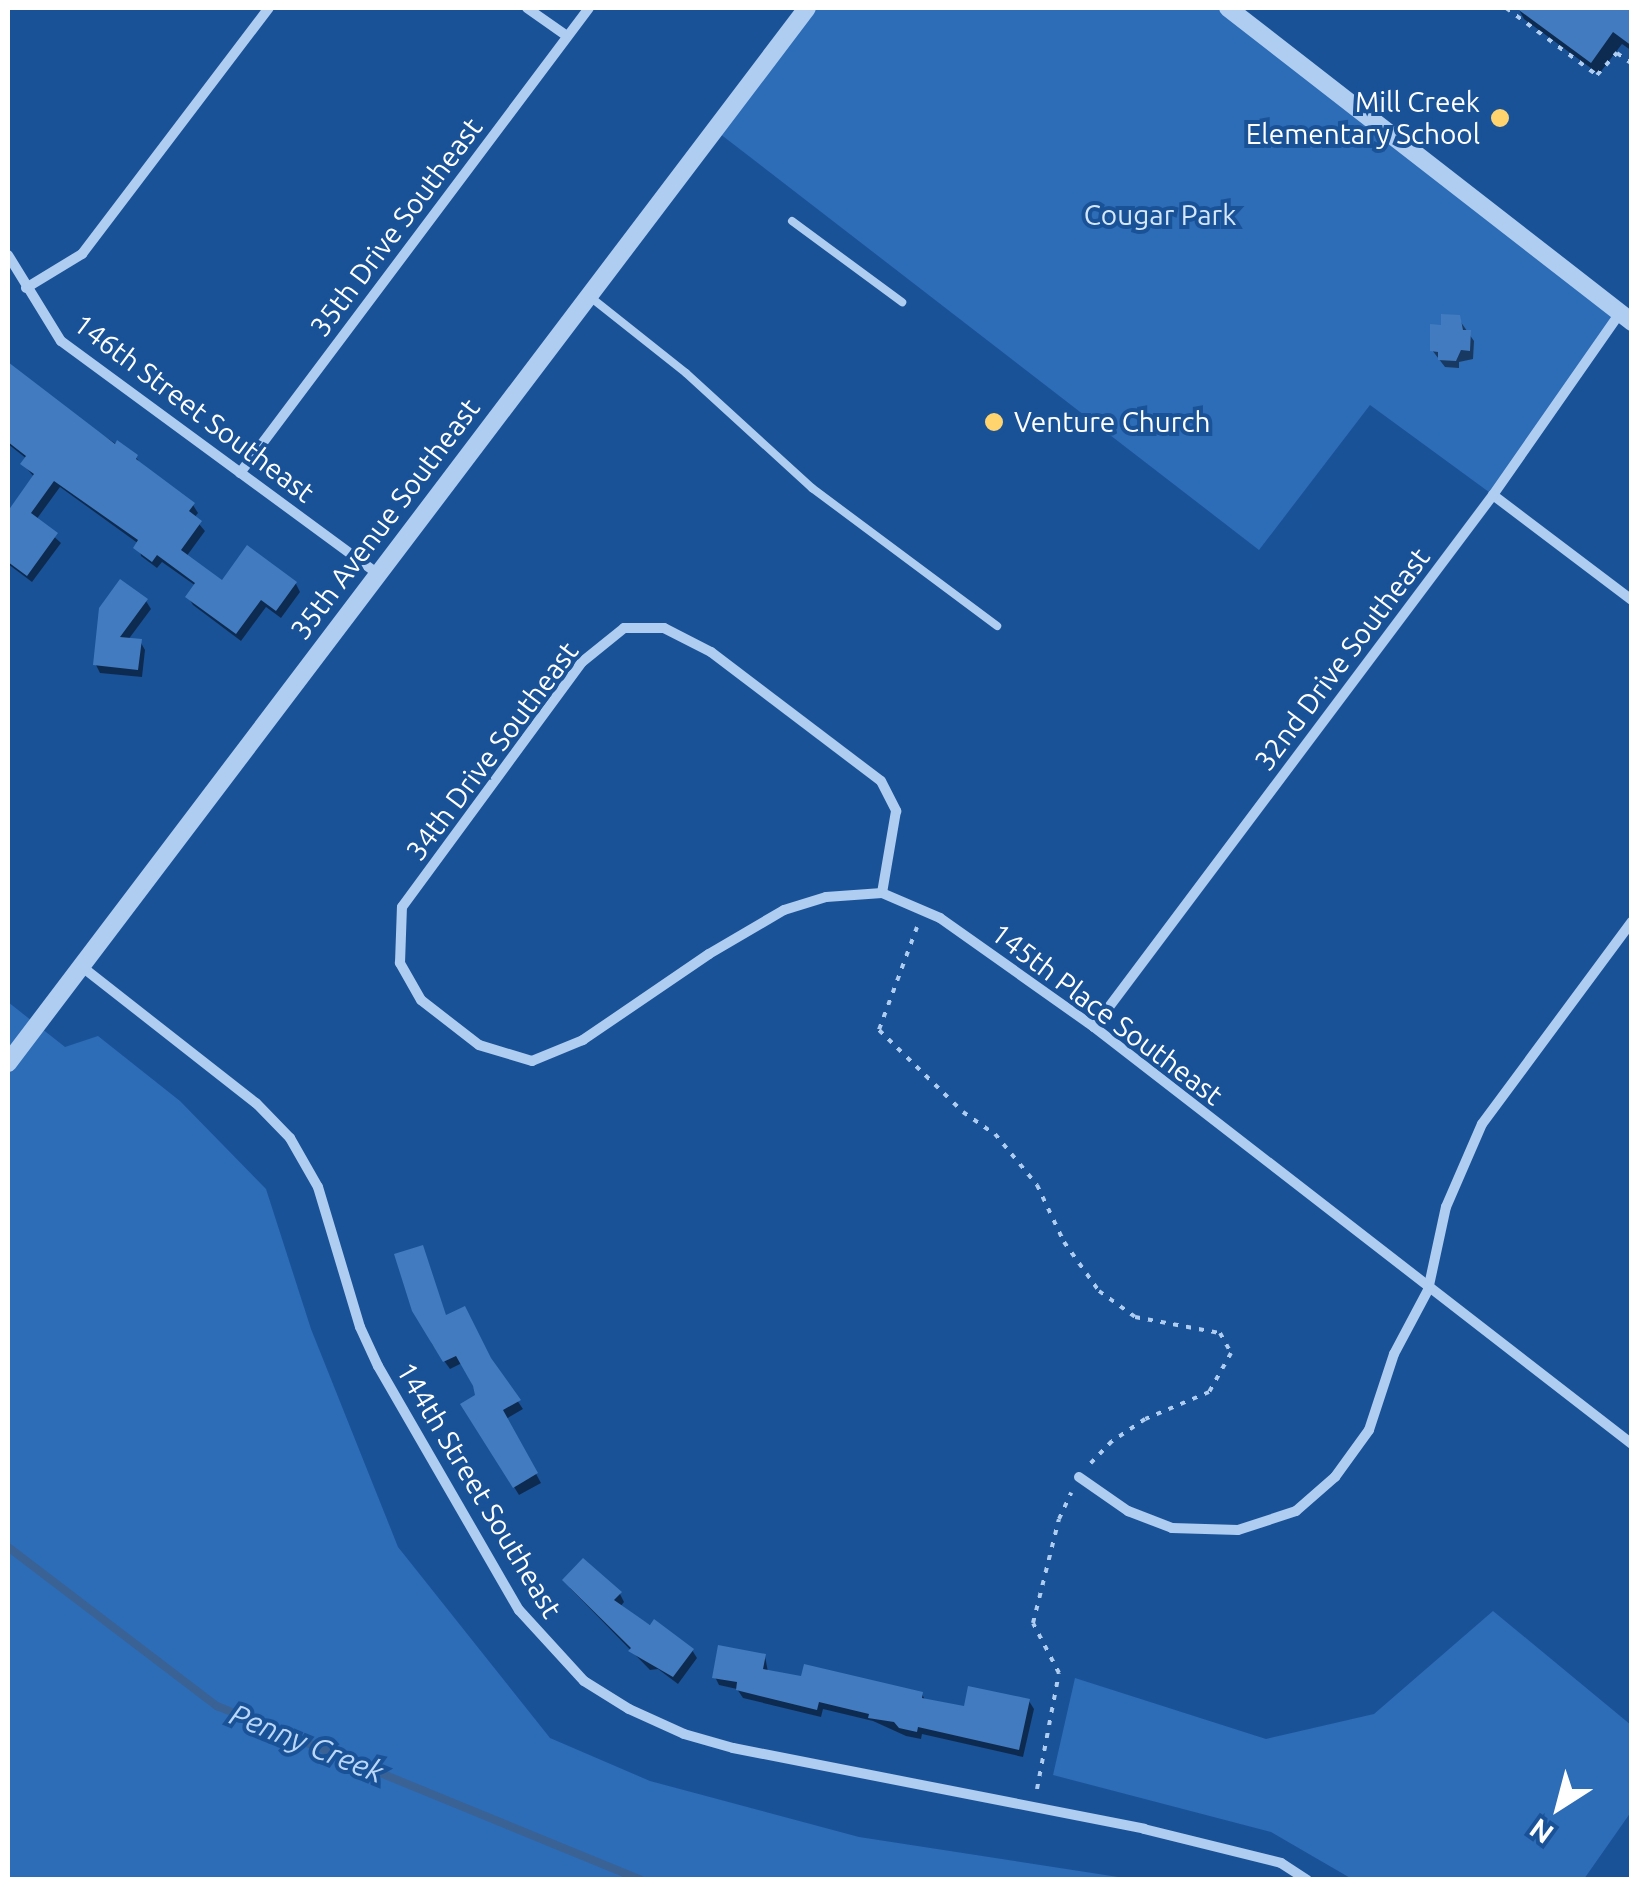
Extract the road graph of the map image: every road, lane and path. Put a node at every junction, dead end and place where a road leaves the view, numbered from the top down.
1 (269, 8) edge
2 (527, 8) edge
3 (589, 8) edge
4 (807, 8) edge
5 (1228, 8) edge
6 (1506, 8) edge
7 (567, 36) junction
8 (1632, 64) edge
9 (792, 221) dead end
10 (8, 255) edge
11 (26, 288) junction
12 (589, 296) junction
13 (902, 302) dead end
14 (1626, 317) edge
15 (240, 473) junction
16 (1493, 495) junction
17 (378, 574) junction
18 (1632, 600) edge
19 (997, 626) dead end
20 (882, 893) junction
21 (923, 910) junction
22 (1632, 921) edge
23 (80, 966) junction
24 (1094, 1027) junction
25 (8, 1063) edge
26 (1428, 1290) junction
27 (1632, 1444) edge
28 (1078, 1476) junction
29 (1032, 1808) junction
30 (1307, 1880) edge

1 - 11 street
2 - 7 street
3 - 7 street, 35th Drive Southeast
4 - 12 street, 35th Avenue Southeast
5 - 14 street
6 - 8 path
7 - 15 street, 35th Drive Southeast
9 - 13 lane
10 - 11 street, 146th Street Southeast
11 - 15 street, 146th Street Southeast
12 - 17 street, 35th Avenue Southeast
12 - 19 lane
14 - 16 street, 32nd Drive Southeast
15 - 17 street, 146th Street Southeast
16 - 18 street
16 - 24 street, 32nd Drive Southeast
17 - 23 street, 35th Avenue Southeast
20 - 20 street, 34th Drive Southeast
20 - 21 street, 145th Place Southeast
21 - 24 street, 145th Place Southeast
21 - 28 path
22 - 26 street
23 - 25 street, 35th Avenue Southeast
23 - 29 street, 144th Street Southeast
24 - 26 street, 145th Place Southeast
26 - 27 street, 145th Place Southeast
26 - 28 street
28 - 29 path
29 - 30 street, 144th Street Southeast

